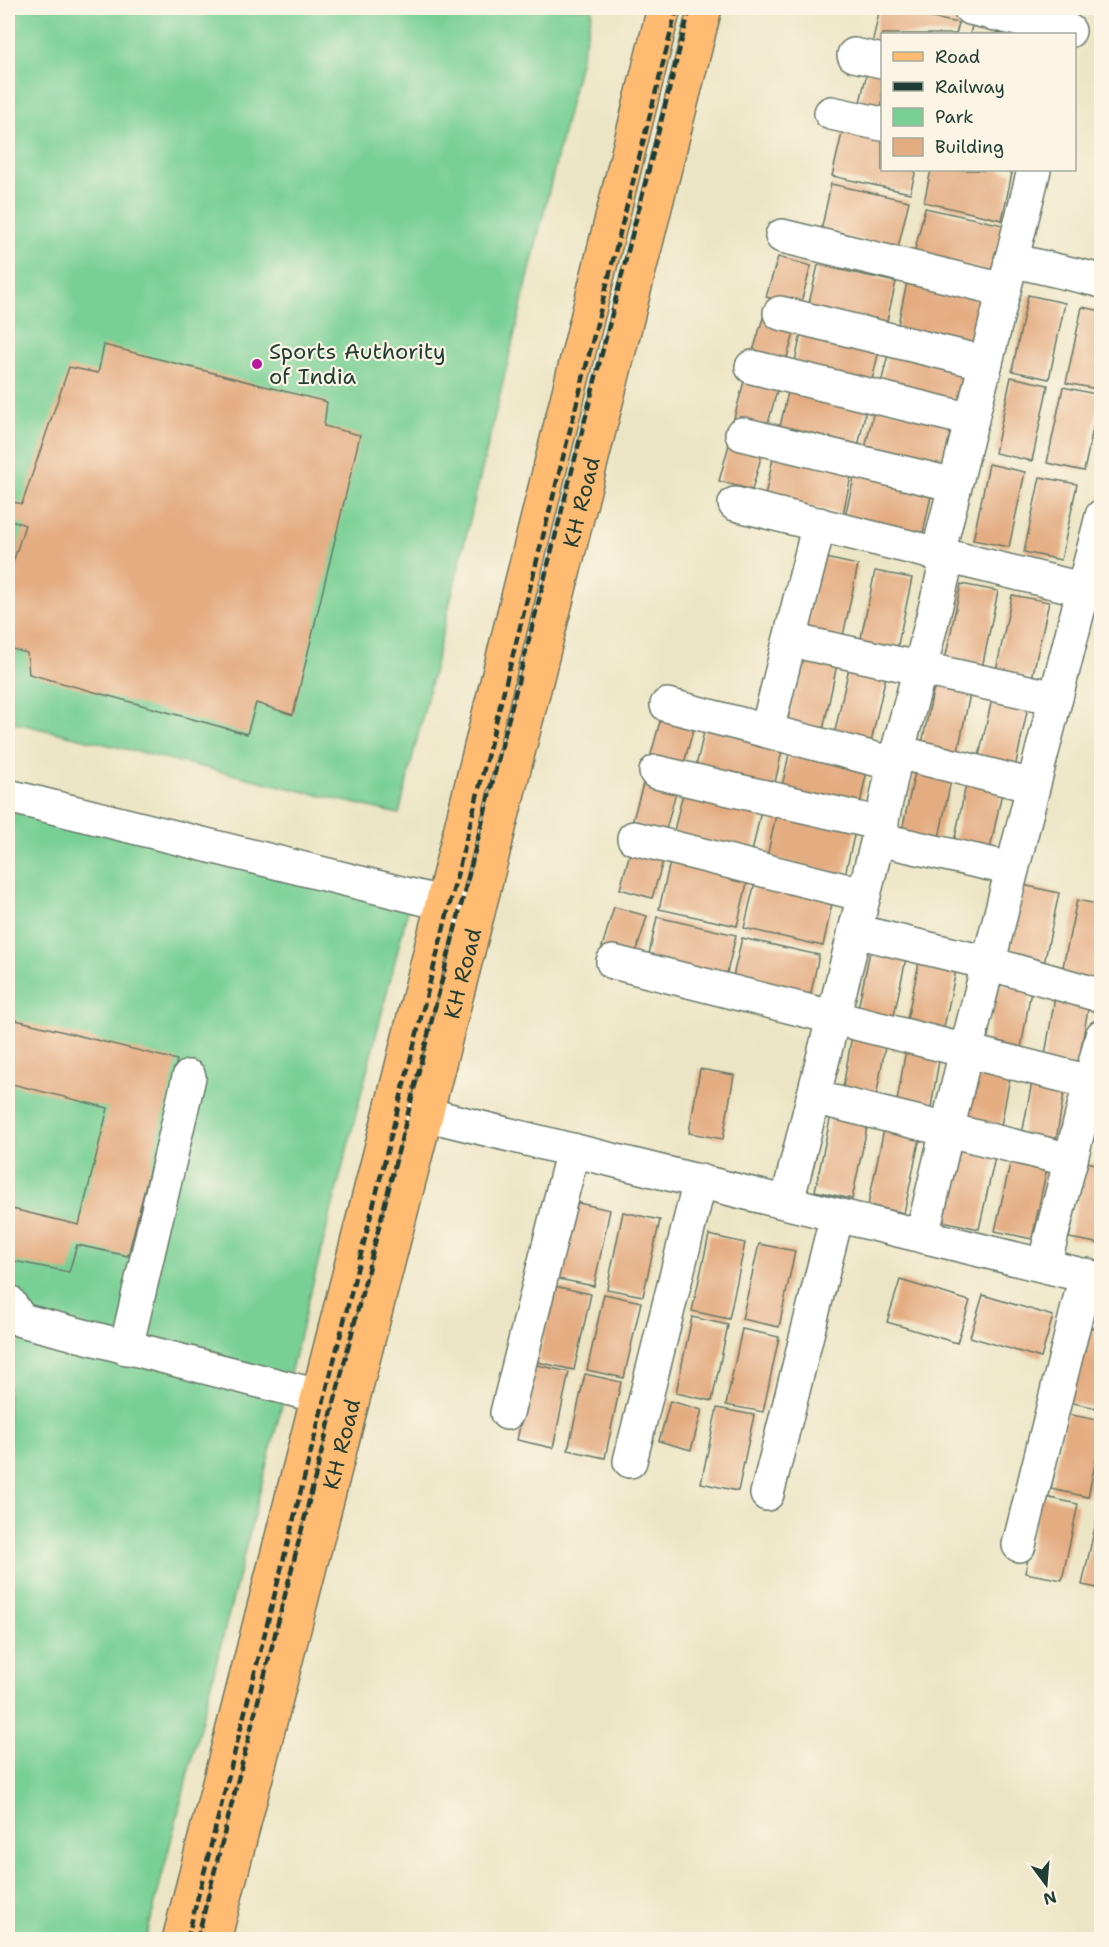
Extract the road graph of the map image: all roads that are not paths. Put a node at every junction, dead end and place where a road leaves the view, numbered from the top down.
1 (663, 8) edge
2 (705, 8) edge
3 (970, 8) edge
4 (1070, 24) edge
5 (831, 113) dead end
6 (881, 124) edge
7 (1034, 171) edge
8 (782, 236) dead end
9 (1008, 275) junction
10 (1101, 282) edge
11 (780, 313) dead end
12 (986, 363) junction
13 (752, 367) dead end
14 (972, 420) junction
15 (742, 434) dead end
16 (955, 485) junction
17 (735, 504) dead end
18 (1101, 516) edge
19 (819, 524) junction
20 (943, 555) junction
21 (1092, 592) edge
22 (790, 640) junction
23 (920, 669) junction
24 (1056, 698) junction
25 (667, 705) dead end
26 (767, 730) junction
27 (896, 758) junction
28 (656, 772) dead end
29 (1033, 786) junction
30 (8, 796) edge
31 (880, 832) junction
32 (634, 838) dead end
33 (1012, 869) junction
34 (864, 895) junction
35 (442, 903) junction
36 (478, 912) junction
37 (855, 931) junction
38 (613, 962) dead end
39 (988, 963) junction
40 (1101, 996) edge
41 (834, 1017) junction
42 (1101, 1036) edge
43 (966, 1051) junction
44 (1095, 1074) edge
45 (189, 1077) dead end
46 (813, 1097) junction
47 (392, 1106) junction
48 (426, 1114) junction
49 (948, 1129) junction
50 (573, 1150) junction
51 (1071, 1160) junction
52 (700, 1181) junction
53 (787, 1203) junction
54 (837, 1215) junction
55 (922, 1236) junction
56 (1044, 1265) junction
57 (1094, 1278) edge
58 (12, 1317) edge
59 (126, 1348) junction
60 (327, 1359) junction
61 (362, 1367) junction
62 (318, 1396) junction
63 (507, 1413) dead end
64 (630, 1461) dead end
65 (767, 1494) dead end
66 (1019, 1545) dead end
67 (179, 1940) edge
68 (214, 1940) edge

1 - 35 main road, KH Road
2 - 36 main road, KH Road
3 - 4 street
5 - 6 street
7 - 9 street
8 - 9 street
9 - 10 street
9 - 12 street
11 - 12 street
12 - 14 street
13 - 14 street
14 - 16 street
15 - 16 street
16 - 20 street
17 - 19 street
18 - 21 street
19 - 20 street
19 - 22 street
20 - 21 street
20 - 23 street
21 - 24 street
22 - 23 street
22 - 26 street
23 - 24 street
23 - 27 street
24 - 29 street
25 - 26 street
26 - 27 street
27 - 29 street
27 - 31 street
28 - 31 street
29 - 33 street
30 - 35 street
31 - 33 street
31 - 34 street
32 - 34 street
33 - 39 street
34 - 37 street
35 - 36 street
35 - 47 main road, KH Road
36 - 48 main road, KH Road
37 - 39 street
37 - 41 street
38 - 41 street
39 - 40 street
39 - 43 street
41 - 43 street
41 - 46 street
42 - 44 street
43 - 44 street
43 - 49 street
44 - 51 street
45 - 59 street
46 - 49 street
46 - 53 street
47 - 48 street
47 - 60 main road, KH Road
48 - 50 street
48 - 61 main road, KH Road
49 - 51 street
49 - 55 street
50 - 52 street
50 - 63 street
51 - 56 street
52 - 53 street
52 - 64 street
53 - 54 street
54 - 55 street
54 - 65 street
55 - 56 street
56 - 57 street
57 - 66 street
58 - 59 street
59 - 62 street
60 - 61 street
60 - 62 main road, KH Road
61 - 68 main road, KH Road
62 - 67 main road, KH Road

